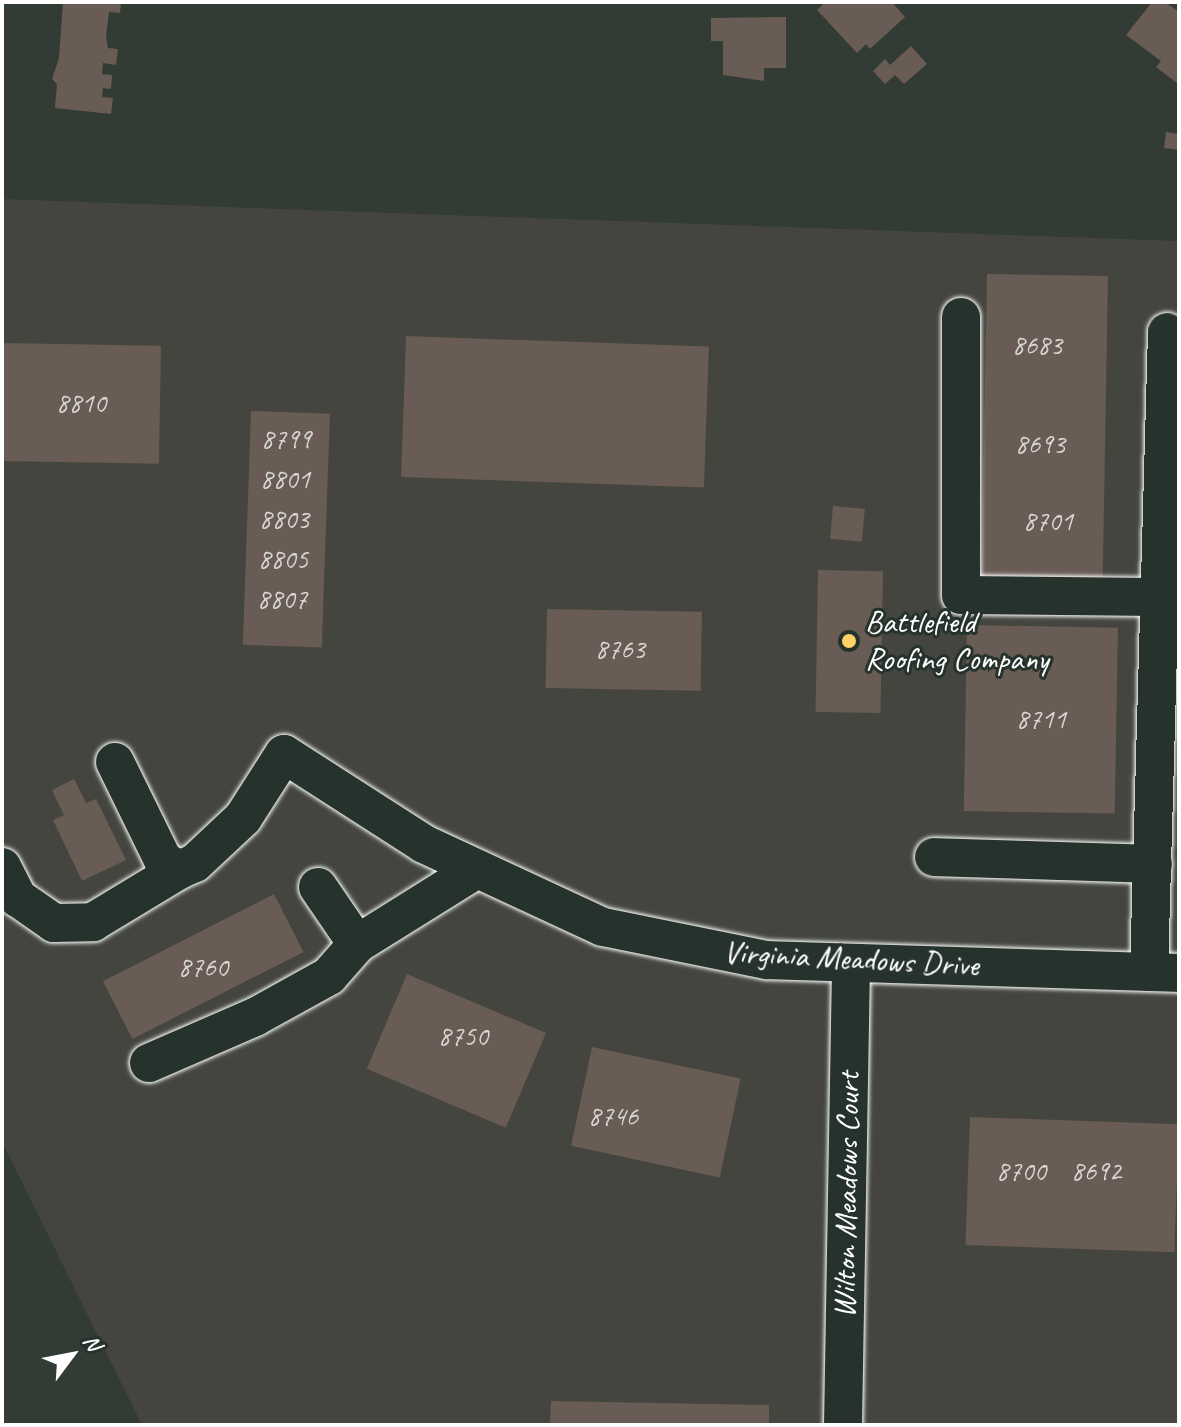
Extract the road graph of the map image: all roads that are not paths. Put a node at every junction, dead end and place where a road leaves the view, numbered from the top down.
1 (961, 317) dead end
2 (1167, 332) dead end
3 (1160, 597) junction
4 (115, 762) dead end
5 (934, 857) dead end
6 (1153, 864) junction
7 (2, 867) edge
8 (179, 870) junction
9 (474, 871) junction
10 (318, 887) dead end
11 (357, 944) junction
12 (851, 965) junction
13 (1164, 972) edge
14 (149, 1063) dead end
15 (843, 1425) edge

1 - 3 street
2 - 3 street
3 - 6 street
4 - 8 street
5 - 6 street
6 - 13 street
7 - 8 street
8 - 9 street, Virginia Meadows Drive
9 - 11 street
9 - 12 street, Virginia Meadows Drive
10 - 11 street
11 - 14 street
12 - 13 street, Virginia Meadows Drive
12 - 15 street, Wilton Meadows Court

